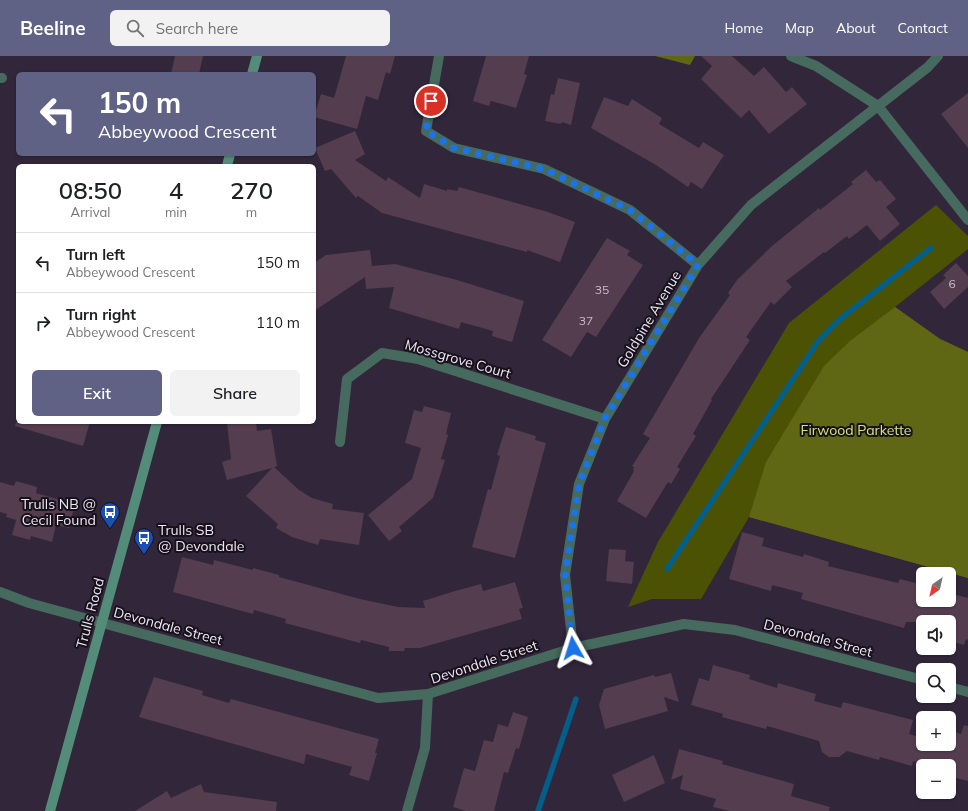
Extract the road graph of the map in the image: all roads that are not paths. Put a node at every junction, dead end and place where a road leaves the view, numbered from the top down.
1 (257, 56) edge
2 (439, 56) edge
3 (791, 56) edge
4 (938, 56) edge
5 (253, 72) edge
6 (878, 106) junction
7 (968, 220) edge
8 (698, 265) junction
9 (605, 418) junction
10 (156, 424) edge
11 (340, 442) dead end
12 (0, 592) edge
13 (102, 622) junction
14 (573, 648) junction
15 (916, 678) edge
16 (956, 689) edge
17 (968, 692) edge
18 (428, 694) junction
19 (50, 811) edge
20 (406, 811) edge

1 - 5 street
2 - 8 street
3 - 6 street
4 - 6 street, Goldpine Avenue
6 - 7 street
6 - 8 street, Goldpine Avenue
8 - 9 street, Goldpine Avenue
9 - 11 street, Mossgrove Court
9 - 14 street, Goldpine Avenue
10 - 13 street, Trulls Road
12 - 13 street, Devondale Street
13 - 18 street, Devondale Street
13 - 19 street, Trulls Road
14 - 15 street, Devondale Street
14 - 18 street, Devondale Street
16 - 17 street
18 - 20 street

